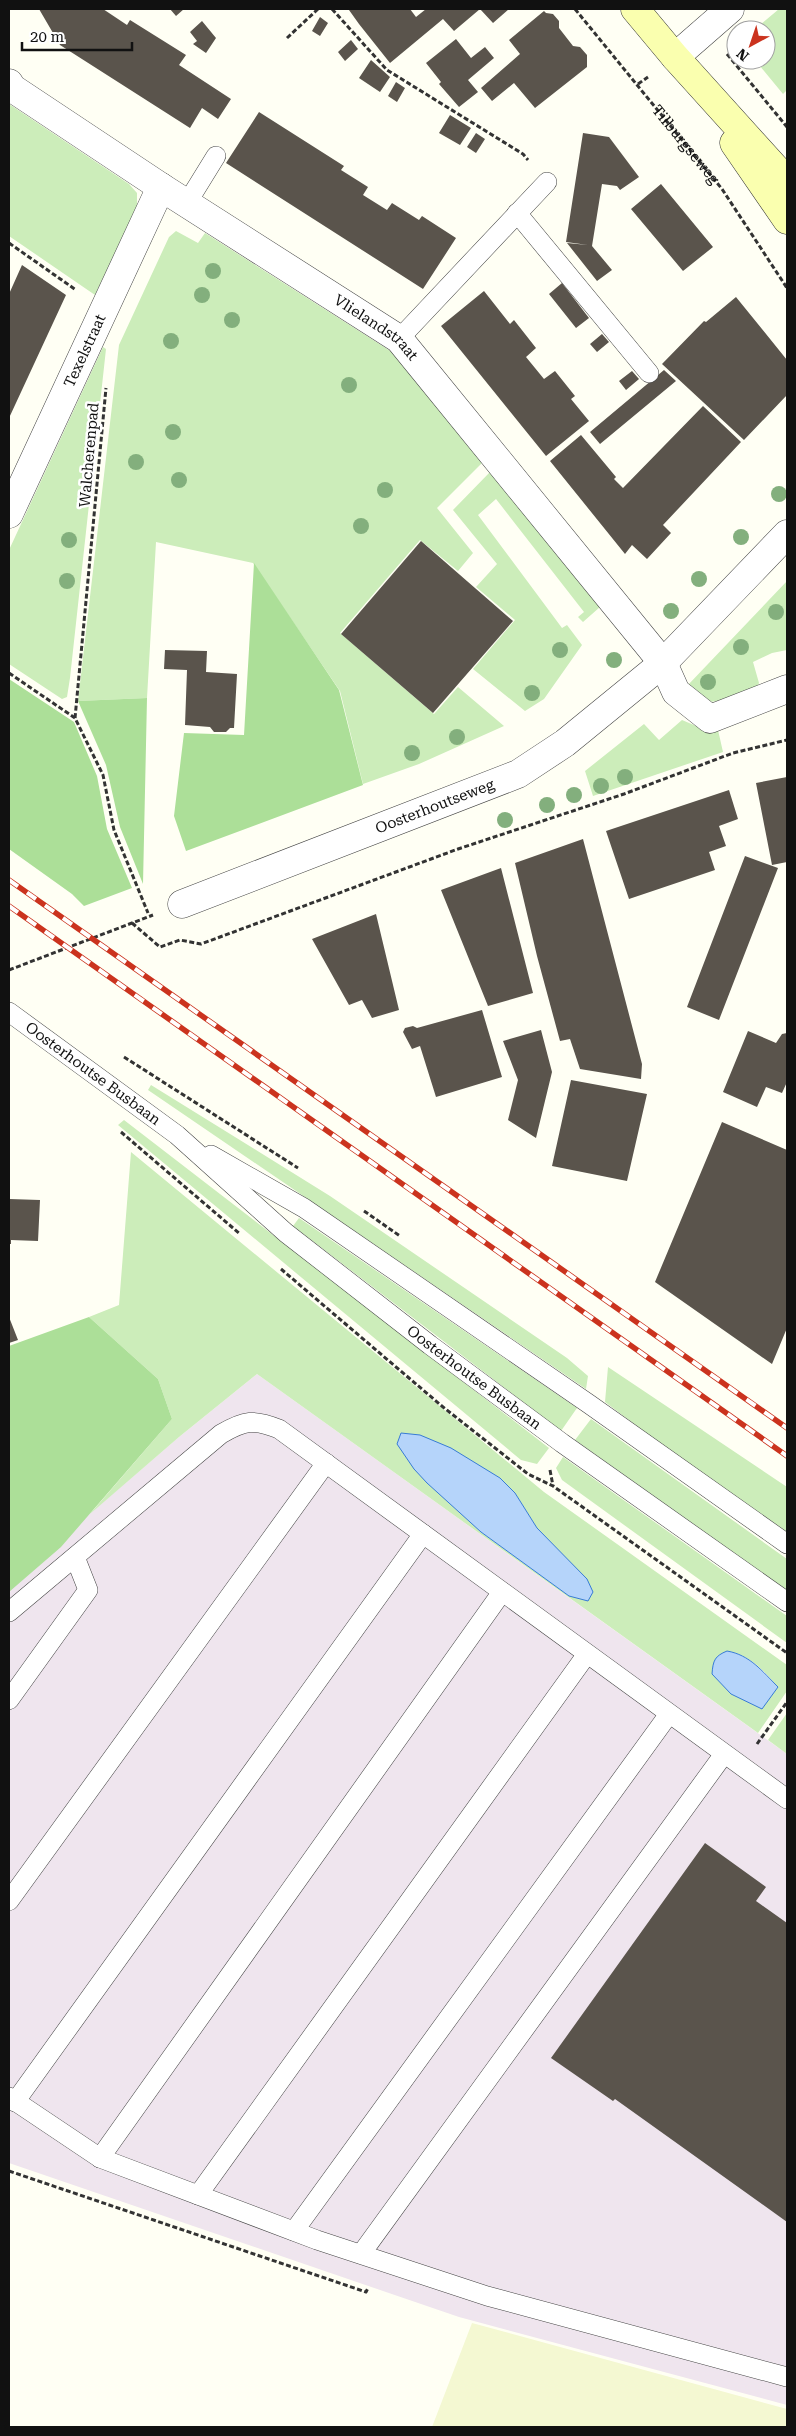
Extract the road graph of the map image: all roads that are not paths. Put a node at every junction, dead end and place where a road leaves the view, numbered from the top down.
1 (635, 9) edge
2 (730, 9) edge
3 (675, 57) junction
4 (9, 83) edge
5 (216, 156) dead end
6 (787, 181) edge
7 (547, 182) road end
8 (161, 187) junction
9 (187, 203) junction
10 (517, 213) junction
11 (787, 220) edge
12 (399, 339) junction
13 (649, 373) dead end
14 (9, 514) edge
15 (787, 534) edge
16 (663, 663) junction
17 (787, 689) edge
18 (182, 904) dead end
19 (9, 1012) edge
20 (177, 1136) junction
21 (326, 1462) junction
22 (423, 1534) junction
23 (787, 1544) edge
24 (75, 1557) junction
25 (502, 1592) junction
26 (787, 1602) edge
27 (9, 1612) edge
28 (587, 1654) junction
29 (9, 1700) edge
30 (669, 1714) junction
31 (724, 1754) junction
32 (787, 1799) edge
33 (9, 1901) edge
34 (12, 2099) edge
35 (100, 2158) junction
36 (198, 2195) junction
37 (294, 2231) junction
38 (361, 2254) junction
39 (787, 2377) edge

1 - 3 main road
2 - 3 street
3 - 6 main road
3 - 11 main road
4 - 8 street, Vlielandstraat
5 - 9 lane
7 - 10 lane
8 - 9 street, Vlielandstraat
8 - 14 street, Texelstraat
9 - 12 street, Vlielandstraat
10 - 12 lane
10 - 13 lane
12 - 16 street, Vlielandstraat
15 - 16 street, Oosterhoutseweg
16 - 17 street
16 - 18 street, Oosterhoutseweg
19 - 20 lane, Oosterhoutse Busbaan
20 - 23 lane, Oosterhoutse Busbaan
20 - 26 lane, Oosterhoutse Busbaan
21 - 22 lane
21 - 24 lane
21 - 33 lane
22 - 25 lane
22 - 34 lane
24 - 27 lane
24 - 29 lane
25 - 28 lane
25 - 35 lane
28 - 30 lane
28 - 36 lane
30 - 31 lane
30 - 37 lane
31 - 32 lane
31 - 38 lane
34 - 35 lane
35 - 36 lane
36 - 37 lane
37 - 38 lane
38 - 39 lane

